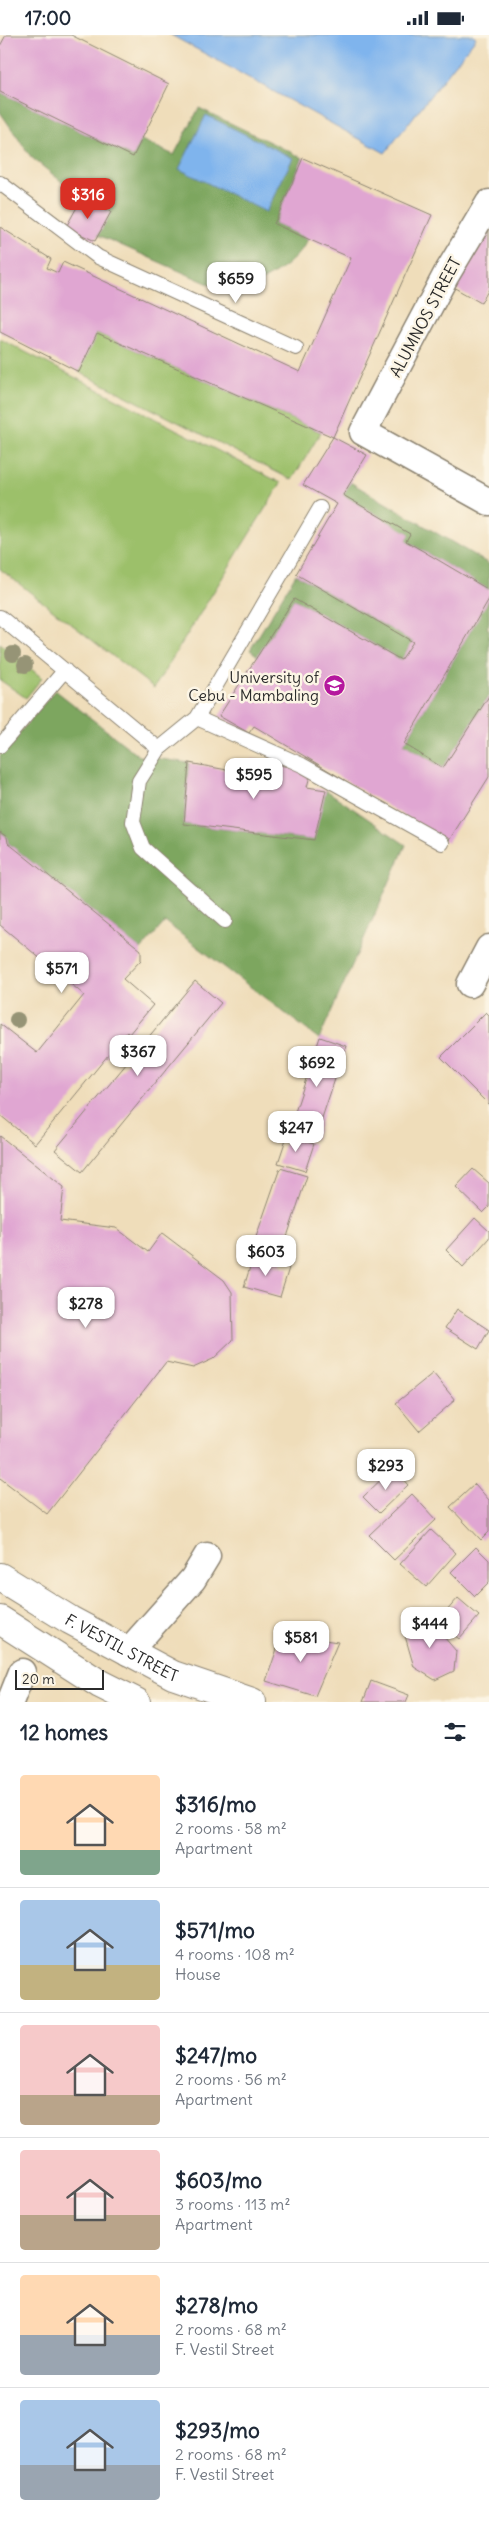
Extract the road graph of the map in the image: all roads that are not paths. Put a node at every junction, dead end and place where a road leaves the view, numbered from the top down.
1 (0, 183) edge
2 (489, 203) edge
3 (296, 348) dead end
4 (489, 502) edge
5 (320, 508) dead end
6 (0, 617) edge
7 (64, 670) junction
8 (197, 718) junction
9 (0, 745) edge
10 (159, 749) junction
11 (442, 843) dead end
12 (225, 921) dead end
13 (489, 948) edge
14 (470, 984) dead end
15 (208, 1557) dead end
16 (0, 1577) edge
17 (0, 1620) edge
18 (128, 1652) junction
19 (22, 1672) dead end
20 (10, 1702) edge
21 (136, 1702) edge
22 (252, 1702) edge

1 - 3 lane
2 - 4 street, ALUMNOS STREET
5 - 8 lane
6 - 7 lane
7 - 9 lane
7 - 10 lane
8 - 10 lane
8 - 11 lane
10 - 12 lane
13 - 14 street
15 - 18 street
16 - 18 main road, F. VESTIL STREET
17 - 21 main road
18 - 22 main road, F. VESTIL STREET
19 - 20 street

